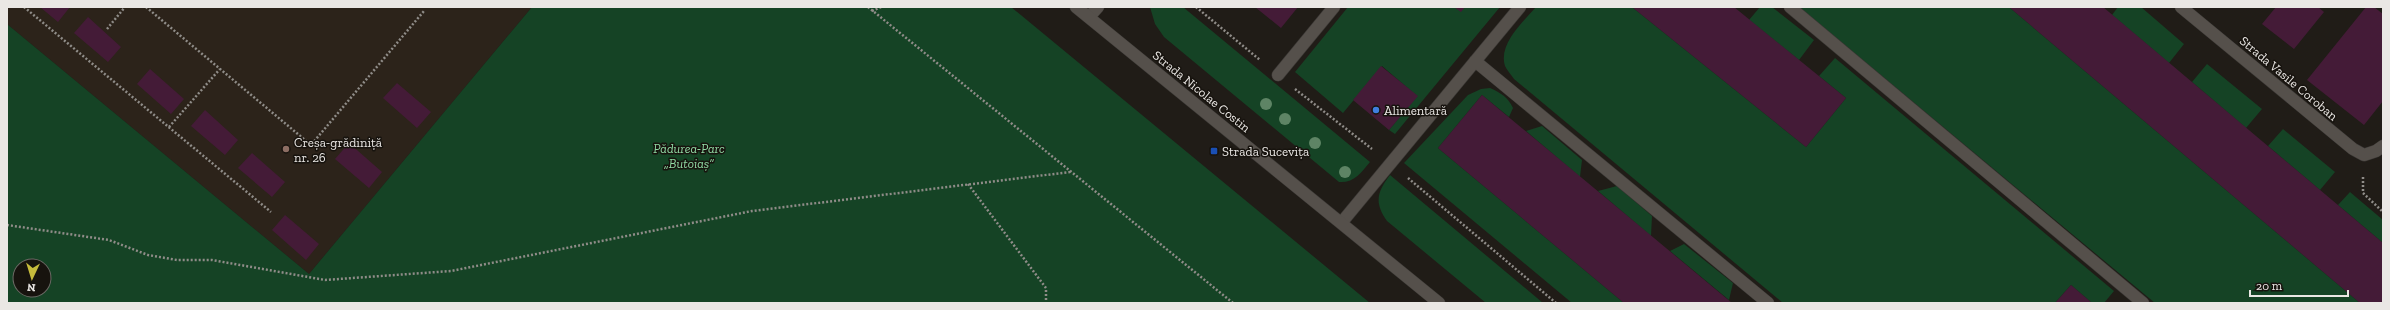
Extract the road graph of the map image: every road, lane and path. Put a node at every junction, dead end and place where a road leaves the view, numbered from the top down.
1 (24, 7) edge
2 (124, 7) edge
3 (146, 7) edge
4 (868, 7) edge
5 (881, 7) edge
6 (1076, 7) edge
7 (1098, 7) edge
8 (1334, 7) edge
9 (1520, 7) edge
10 (1790, 7) edge
11 (2181, 7) edge
12 (424, 11) dead end
13 (872, 11) junction
14 (1089, 17) junction
15 (107, 29) dead end
16 (1475, 61) junction
17 (220, 69) junction
18 (1278, 75) dead end
19 (169, 127) junction
20 (2383, 146) edge
21 (2364, 155) junction
22 (1070, 172) junction
23 (968, 184) junction
24 (271, 212) dead end
25 (2383, 212) edge
26 (1342, 222) junction
27 (7, 225) edge
28 (1046, 303) edge
29 (1233, 303) edge
30 (1439, 303) edge
31 (1768, 303) edge
32 (2143, 303) edge

1 - 19 path
2 - 15 path
3 - 17 path
4 - 13 path
5 - 13 path
6 - 14 main road, Strada Nicolae Costin
7 - 14 main road
8 - 18 main road
9 - 16 main road
10 - 32 main road
11 - 21 main road, Strada Vasile Coroban
12 - 17 path
13 - 22 path
14 - 26 main road, Strada Nicolae Costin
16 - 26 main road
16 - 31 main road
17 - 19 path
19 - 24 path
20 - 21 main road
21 - 25 path
22 - 23 path
22 - 29 path
23 - 27 path
23 - 28 path
26 - 30 main road, Strada Nicolae Costin

